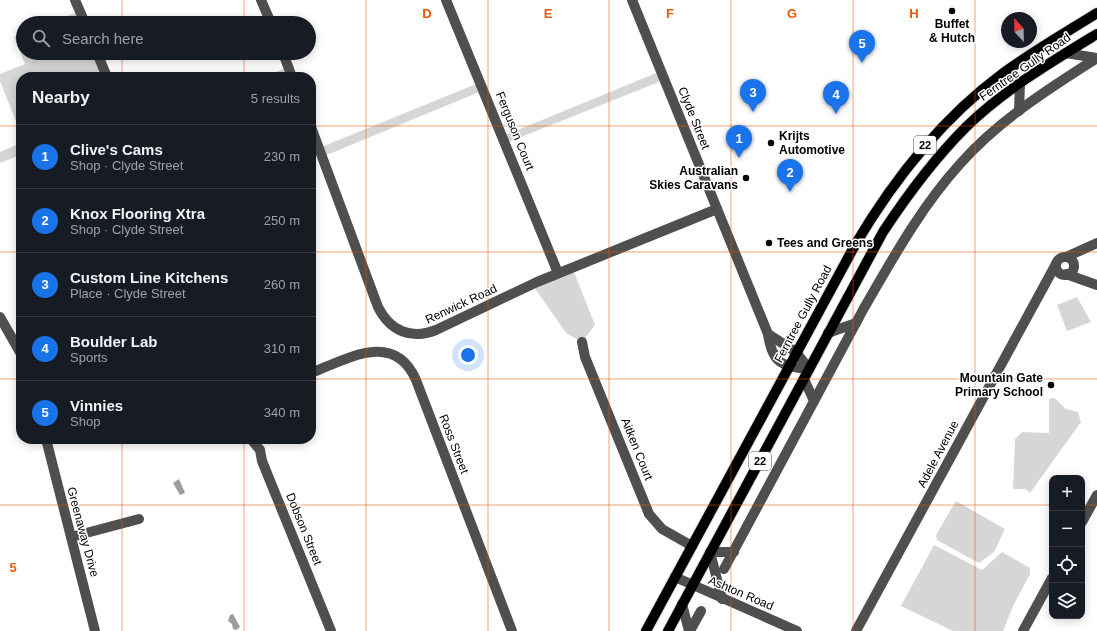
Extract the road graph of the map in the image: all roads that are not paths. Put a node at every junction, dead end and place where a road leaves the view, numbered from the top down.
1 (75, 0) edge
2 (261, 0) edge
3 (446, 0) edge
4 (632, 0) edge
5 (1097, 13) edge
6 (82, 16) edge
7 (268, 16) edge
8 (1097, 34) edge
9 (1066, 52) junction
10 (1097, 58) edge
11 (100, 60) edge
12 (286, 60) edge
13 (105, 72) edge
14 (290, 72) edge
15 (1020, 84) junction
16 (1019, 111) junction
17 (316, 140) edge
18 (717, 209) junction
19 (1095, 244) edge
20 (1066, 269) junction
21 (558, 273) junction
22 (1093, 283) edge
23 (0, 317) edge
24 (856, 323) junction
25 (828, 333) junction
26 (768, 334) junction
27 (582, 342) dead end
28 (16, 345) edge
29 (796, 352) junction
30 (788, 368) junction
31 (809, 369) junction
32 (316, 371) edge
33 (804, 379) junction
34 (814, 401) junction
35 (47, 444) edge
36 (256, 444) edge
37 (1097, 494) edge
38 (1085, 516) edge
39 (139, 519) dead end
40 (71, 538) junction
41 (692, 546) junction
42 (710, 552) junction
43 (734, 552) junction
44 (724, 569) dead end
45 (675, 577) junction
46 (1049, 583) edge
47 (692, 586) junction
48 (722, 599) junction
49 (682, 604) junction
50 (701, 611) dead end
51 (95, 631) edge
52 (331, 631) edge
53 (512, 631) edge
54 (646, 631) edge
55 (668, 631) edge
56 (690, 631) edge
57 (797, 631) edge
58 (856, 631) edge
59 (1023, 631) edge

1 - 6 street
2 - 7 street
3 - 21 street, Ferguson Court
4 - 18 street, Clyde Street
5 - 29 main road, Ferntree Gully Road / 22
8 - 9 main road, Ferntree Gully Road / 22
9 - 10 street
9 - 15 main road, Ferntree Gully Road / 22
10 - 16 street
11 - 13 street
12 - 14 street
15 - 16 street
15 - 25 main road, Ferntree Gully Road / 22
16 - 24 street
17 - 21 street, Renwick Road
18 - 21 street, Renwick Road
18 - 26 street, Clyde Street
19 - 20 street, Adele Avenue
19 - 20 street, Adele Avenue
20 - 22 street
20 - 58 street, Adele Avenue
23 - 28 street
24 - 25 street
24 - 34 street
25 - 31 main road, Ferntree Gully Road / 22
26 - 29 street
26 - 30 street, Clyde Street
27 - 41 street, Aitken Court
29 - 30 main road, Ferntree Gully Road / 22
29 - 31 street
30 - 31 street
30 - 41 main road, Ferntree Gully Road / 22
31 - 33 main road, Ferntree Gully Road / 22
32 - 53 street, Ross Street
33 - 34 street
33 - 42 main road, Ferntree Gully Road / 22
34 - 43 street
35 - 40 street, Greenaway Drive
36 - 52 street, Dobson Street
37 - 38 street
39 - 40 street
40 - 51 street, Greenaway Drive
41 - 45 main road, Ferntree Gully Road / 22
42 - 43 street
42 - 47 main road, Ferntree Gully Road / 22
42 - 48 street
43 - 44 street
45 - 47 street, Ashton Road
45 - 54 main road, Ferntree Gully Road / 22
46 - 59 street
47 - 48 street, Ashton Road
47 - 49 main road, Ferntree Gully Road / 22
48 - 57 street, Ashton Road
49 - 55 main road, Ferntree Gully Road / 22
49 - 56 street
50 - 56 street

